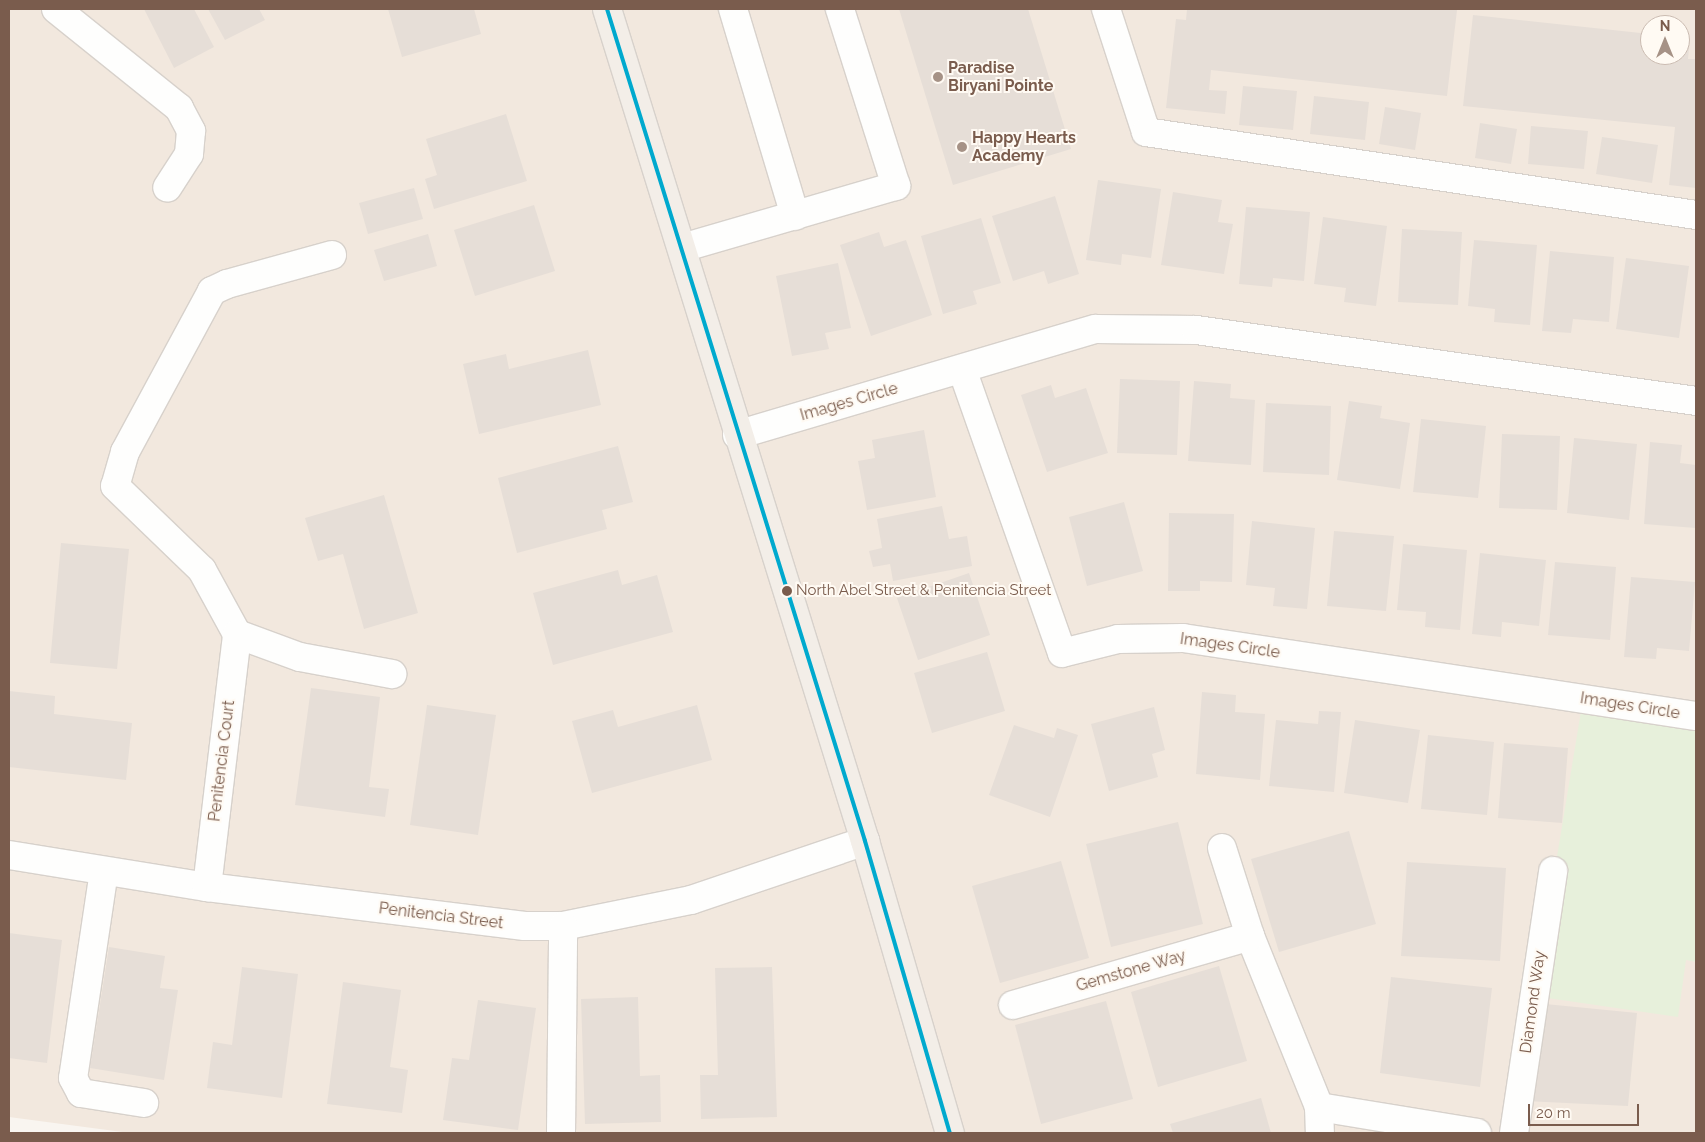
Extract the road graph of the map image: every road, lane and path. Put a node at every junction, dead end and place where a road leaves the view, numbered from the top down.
1 (56, 9) edge
2 (607, 9) edge
3 (734, 9) edge
4 (840, 9) edge
5 (1106, 9) edge
6 (167, 188) dead end
7 (1696, 215) edge
8 (795, 216) junction
9 (682, 248) junction
10 (332, 255) dead end
11 (962, 369) junction
12 (1696, 401) edge
13 (737, 435) junction
14 (236, 634) junction
15 (392, 674) dead end
16 (1696, 716) edge
17 (865, 841) junction
18 (1222, 848) dead end
19 (9, 855) edge
20 (1553, 870) dead end
21 (104, 871) junction
22 (207, 887) junction
23 (564, 926) junction
24 (1250, 936) junction
25 (1012, 1005) dead end
26 (144, 1103) dead end
27 (1320, 1120) edge
28 (561, 1133) edge
29 (950, 1133) edge
30 (1477, 1133) edge
31 (1514, 1133) edge

1 - 6 street
2 - 9 main road
3 - 8 street
4 - 8 street
5 - 7 street
8 - 9 street
9 - 13 main road
10 - 14 street
11 - 12 street, Images Circle
11 - 13 street, Images Circle
11 - 16 street, Images Circle
13 - 17 main road
14 - 15 street
14 - 22 street, Penitencia Court
17 - 23 street, Penitencia Street
17 - 29 main road
18 - 24 street
19 - 21 street, Penitencia Street
20 - 31 street, Diamond Way
21 - 22 street, Penitencia Street
21 - 26 street
22 - 23 street, Penitencia Street
23 - 28 street
24 - 25 street, Gemstone Way
24 - 27 street
27 - 30 street

